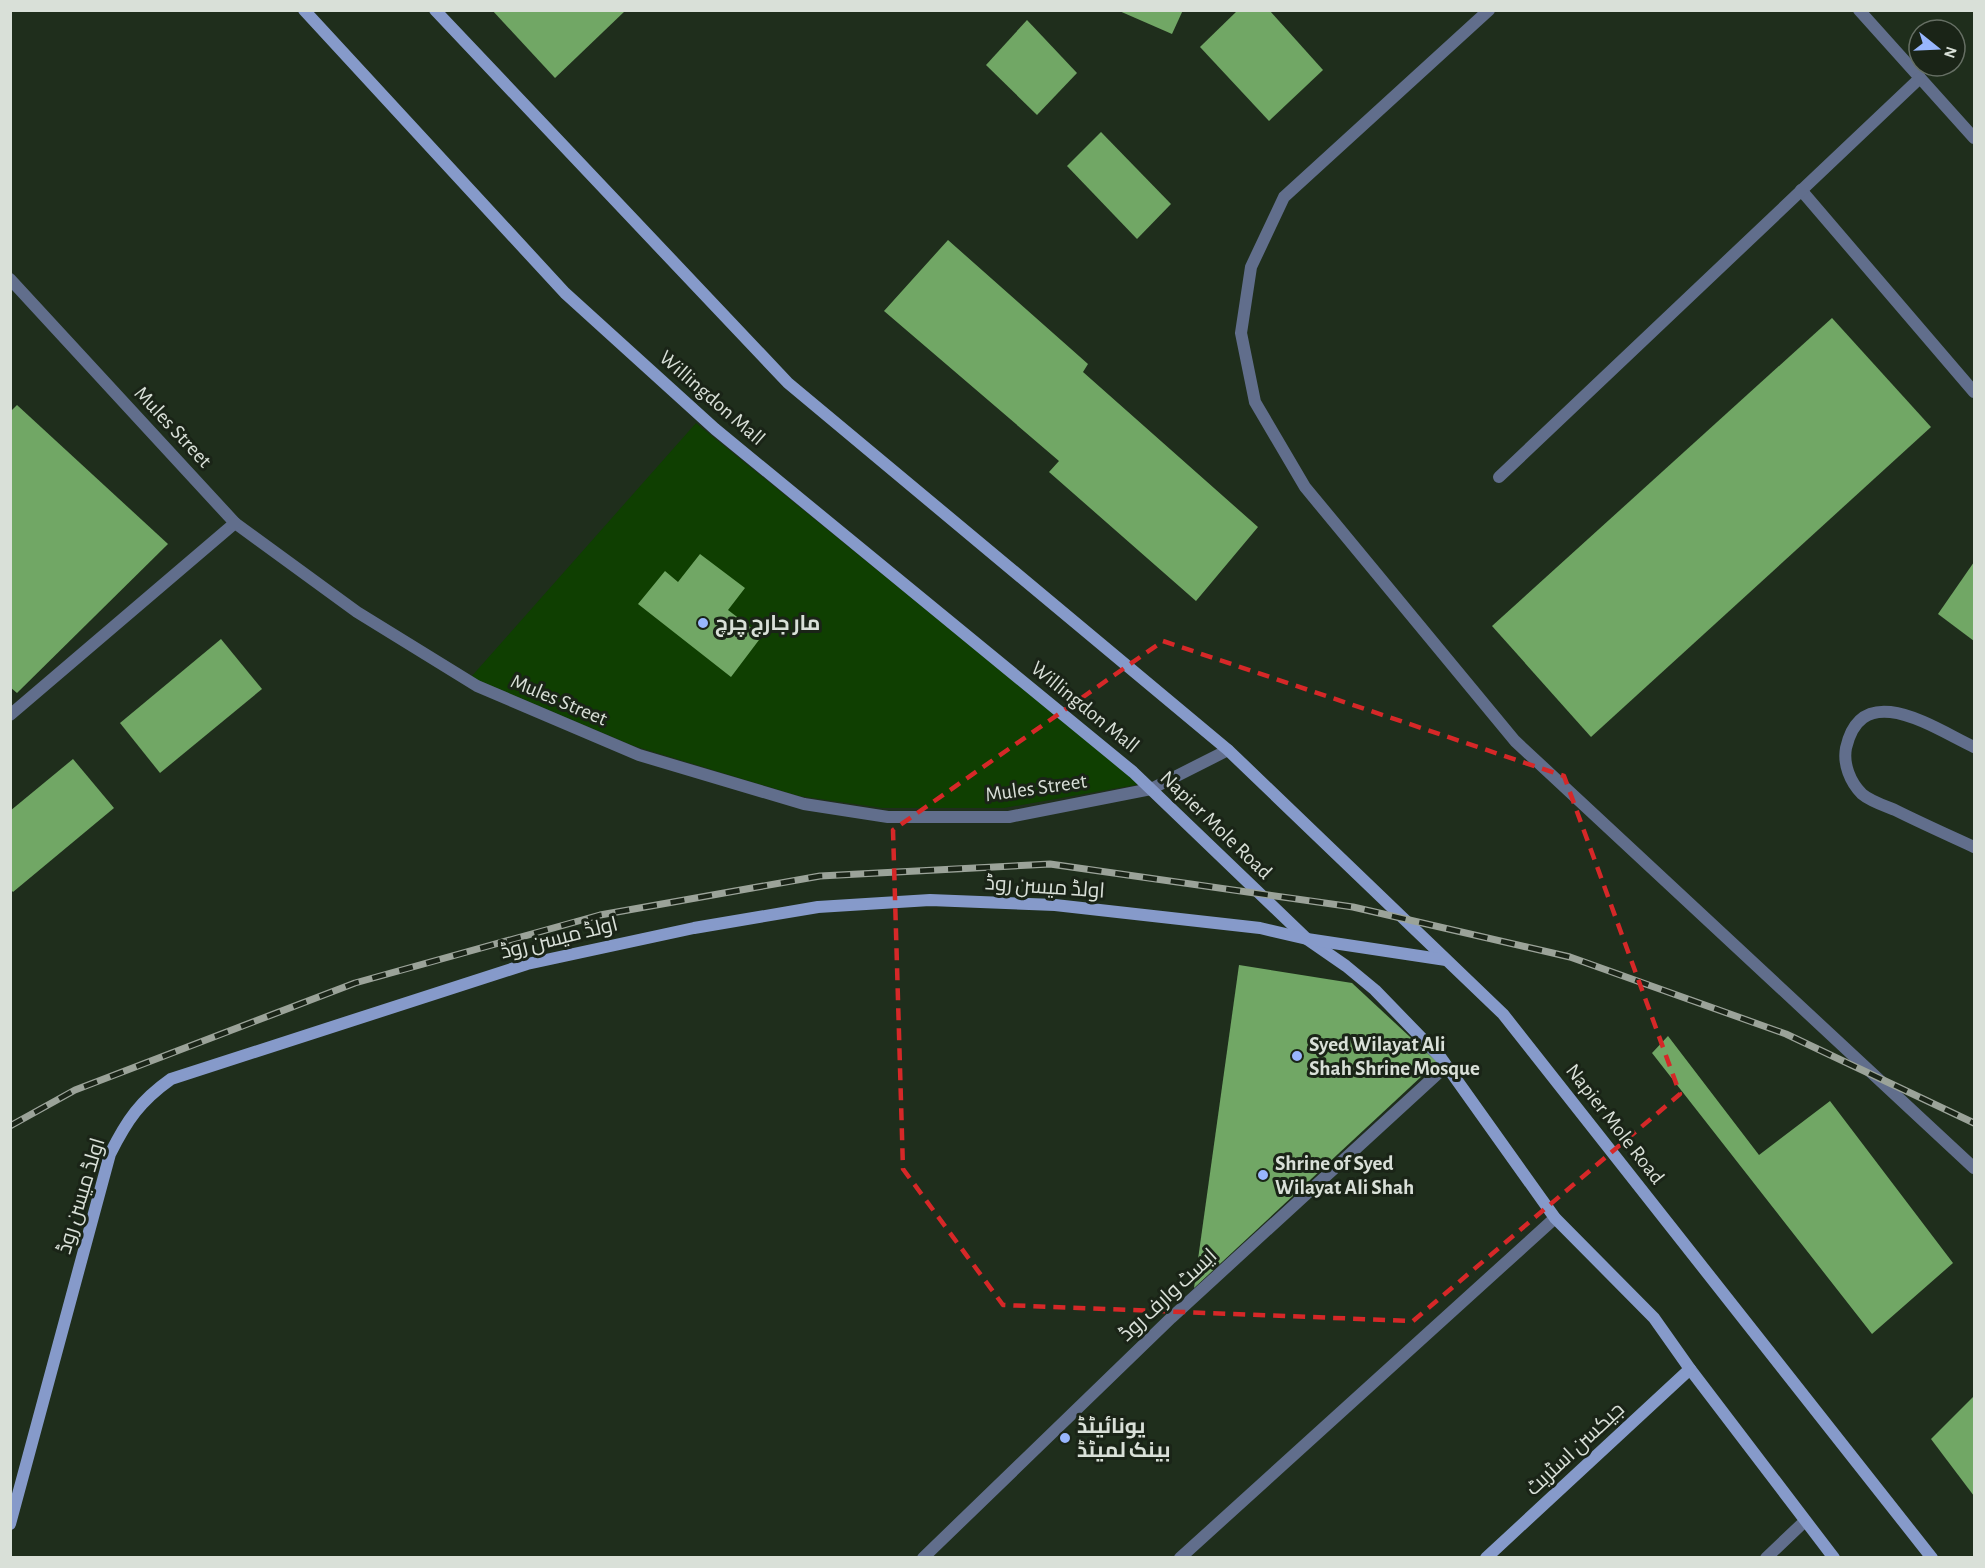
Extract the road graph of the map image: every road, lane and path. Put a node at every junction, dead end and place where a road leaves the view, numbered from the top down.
1 (304, 10) edge
2 (435, 10) edge
3 (1489, 10) edge
4 (1858, 10) edge
5 (1907, 64) edge
6 (1920, 78) joint
7 (1974, 138) edge
8 (1801, 190) junction
9 (10, 279) edge
10 (1974, 392) edge
11 (1499, 477) dead end
12 (235, 523) junction
13 (10, 715) edge
14 (1974, 747) edge
15 (1228, 750) junction
16 (1133, 772) joint
17 (1151, 789) junction
18 (1974, 847) edge
19 (1307, 939) junction
20 (1446, 960) junction
21 (1446, 1066) junction
22 (1974, 1168) edge
23 (1555, 1218) junction
24 (1690, 1369) junction
25 (1805, 1521) junction
26 (10, 1524) edge
27 (923, 1557) edge
28 (1180, 1557) edge
29 (1486, 1557) edge
30 (1766, 1557) edge
31 (1834, 1557) edge
32 (1932, 1557) edge

1 - 16 main road, Willingdon Mall
2 - 15 main road
3 - 22 street
4 - 5 street
6 - 7 street
6 - 8 street
8 - 10 street
8 - 11 street
9 - 12 street, Mules Street
12 - 13 street
12 - 17 street, Mules Street
14 - 18 street
15 - 17 street, Mules Street
15 - 20 main road, Napier Mole Road
16 - 17 main road, Napier Mole Road
17 - 19 main road, Napier Mole Road
19 - 20 main road, اولڈ میسن روڈ
19 - 21 main road, Napier Mole Road
19 - 26 main road, اولڈ میسن روڈ
20 - 32 main road, Napier Mole Road
21 - 23 main road, Napier Mole Road
21 - 27 street, ایسٹ وارف روڈ
23 - 24 main road, Napier Mole Road
23 - 28 street
24 - 25 main road, Napier Mole Road
24 - 29 main road, جیکسن اسٹریٹ
25 - 30 street
25 - 31 main road, Napier Mole Road

